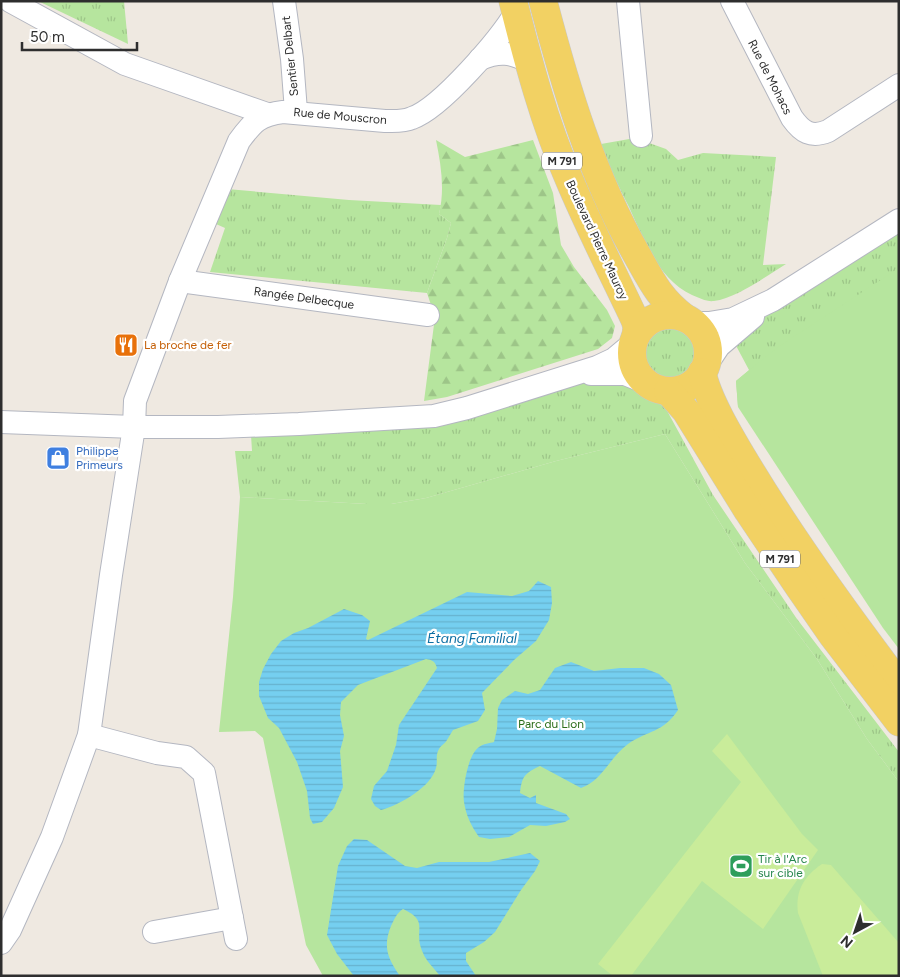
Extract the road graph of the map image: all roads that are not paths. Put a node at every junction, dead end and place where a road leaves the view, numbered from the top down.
1 (10, 1) edge
2 (284, 1) edge
3 (543, 1) edge
4 (628, 1) edge
5 (732, 1) edge
6 (515, 6) edge
7 (480, 59) junction
8 (529, 62) junction
9 (897, 90) edge
10 (296, 112) junction
11 (267, 114) junction
12 (641, 136) dead end
13 (899, 220) edge
14 (180, 281) junction
15 (773, 300) junction
16 (428, 315) dead end
17 (689, 320) junction
18 (634, 340) junction
19 (704, 370) junction
20 (563, 379) junction
21 (657, 387) junction
22 (1, 422) edge
23 (134, 427) junction
24 (899, 684) edge
25 (899, 722) edge
26 (89, 735) junction
27 (154, 932) dead end
28 (1, 943) edge

1 - 11 street
2 - 10 street, Sentier Delbart
3 - 17 main road, M 791
4 - 12 street
5 - 9 street, Rue de Mohacs
6 - 7 street, Rue de Mouscron
6 - 8 main road, Boulevard Pierre Mauroy / M 791
7 - 8 street
7 - 10 street, Rue de Mouscron
8 - 18 main road, Boulevard Pierre Mauroy / M 791
10 - 11 street, Rue de Mouscron
11 - 14 street
13 - 15 street
14 - 16 street, Rangée Delbecque
14 - 23 street
15 - 17 street
15 - 19 street
17 - 18 main road
17 - 19 main road
18 - 20 street
18 - 21 main road
19 - 21 main road
19 - 24 main road, M 791
20 - 21 street
20 - 23 street
21 - 25 main road, M 791
22 - 23 street
23 - 26 street
26 - 27 street
26 - 28 street

